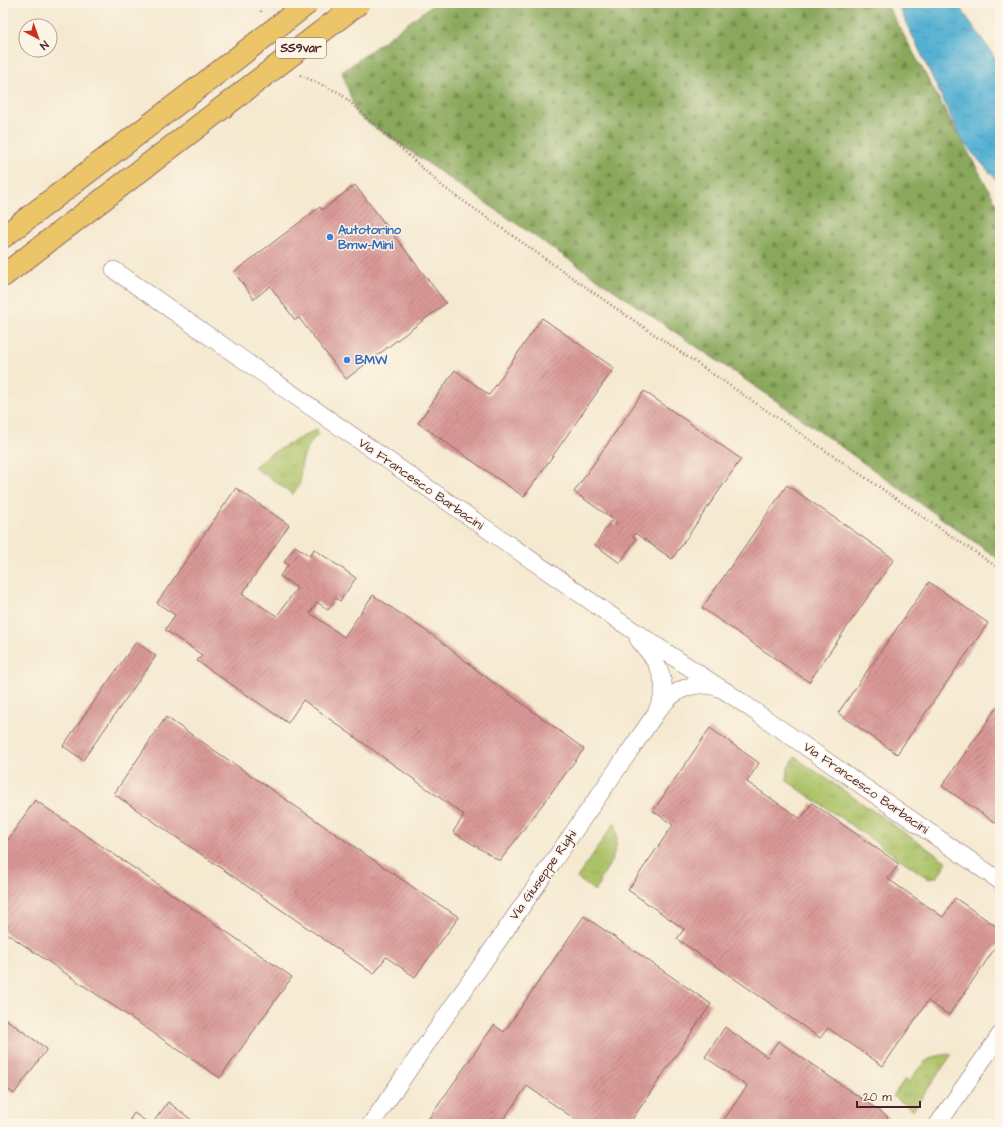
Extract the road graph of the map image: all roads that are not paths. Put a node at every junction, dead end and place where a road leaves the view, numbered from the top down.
1 (308, 3) edge
2 (359, 3) edge
3 (3, 237) edge
4 (114, 270) dead end
5 (3, 276) edge
6 (622, 623) junction
7 (731, 695) junction
8 (656, 712) junction
9 (1000, 881) edge
10 (1000, 1034) edge
11 (371, 1124) edge
12 (938, 1124) edge

1 - 3 highway, SS9var, bridge
2 - 5 highway, SS9var, bridge
4 - 6 street, Via Francesco Barbacini
6 - 7 street, Via Francesco Barbacini
6 - 8 street, Via Giuseppe Righi
7 - 8 street, Via Francesco Barbacini
7 - 9 street, Via Francesco Barbacini
8 - 11 street, Via Giuseppe Righi
10 - 12 street

